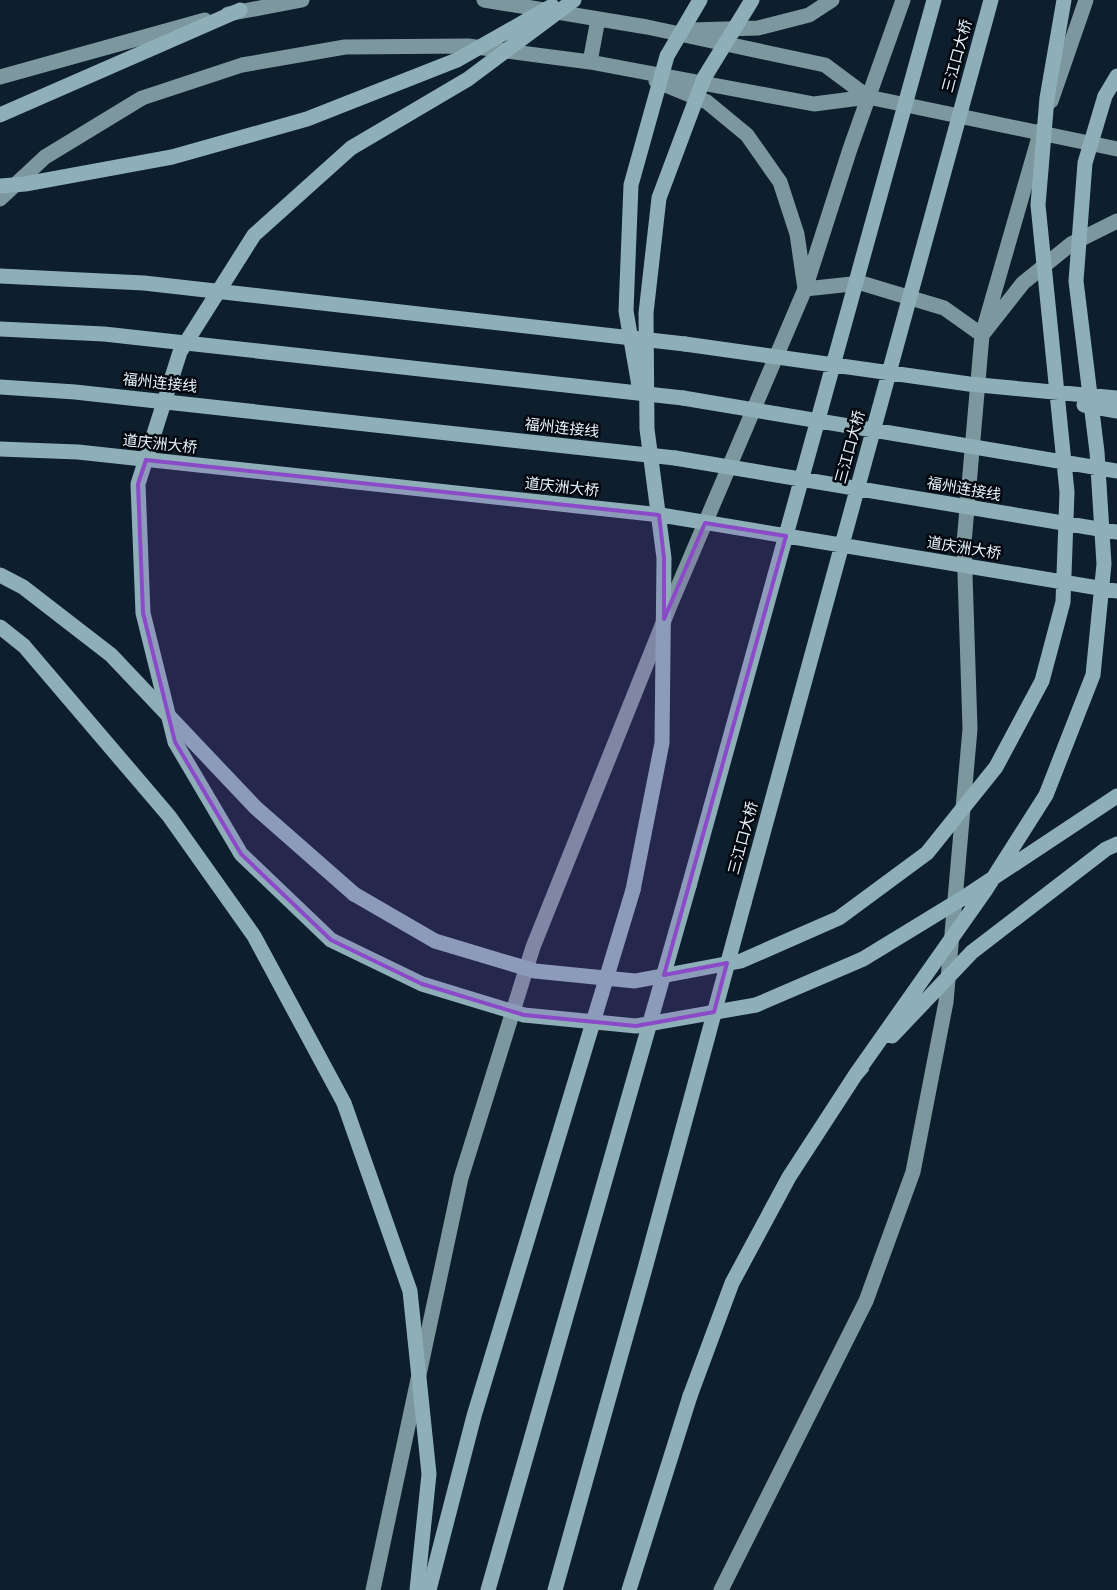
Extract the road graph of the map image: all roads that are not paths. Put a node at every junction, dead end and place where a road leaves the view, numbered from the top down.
1 (302, 0) edge
2 (484, 0) edge
3 (562, 0) edge
4 (574, 0) edge
5 (700, 0) edge
6 (752, 0) edge
7 (832, 0) edge
8 (903, 0) edge
9 (934, 0) edge
10 (991, 0) edge
11 (1064, 0) edge
12 (1086, 0) edge
13 (240, 10) junction
14 (598, 18) junction
15 (646, 27) junction
16 (590, 62) junction
17 (629, 69) junction
18 (1117, 76) edge
19 (0, 77) edge
20 (868, 97) junction
21 (0, 115) edge
22 (1039, 134) junction
23 (1117, 149) edge
24 (0, 186) edge
25 (0, 199) edge
26 (1117, 221) edge
27 (0, 276) edge
28 (805, 289) junction
29 (0, 329) edge
30 (982, 335) junction
31 (969, 384) junction
32 (0, 387) edge
33 (1117, 398) edge
34 (1117, 412) edge
35 (647, 429) junction
36 (0, 449) edge
37 (1117, 471) edge
38 (1117, 532) edge
39 (0, 575) edge
40 (1117, 591) edge
41 (0, 627) edge
42 (1117, 796) edge
43 (1117, 844) edge
44 (856, 1074) junction
45 (373, 1590) edge
46 (417, 1590) edge
47 (429, 1590) edge
48 (488, 1590) edge
49 (555, 1590) edge
50 (630, 1590) edge
51 (722, 1590) edge

1 - 13 main road
2 - 14 main road
3 - 24 highway, bridge
4 - 42 highway, bridge
5 - 35 highway, bridge
6 - 35 highway, bridge
7 - 15 main road
8 - 20 main road
9 - 48 highway, bridge
10 - 49 highway, 三江口大桥, bridge
11 - 39 highway, bridge
12 - 22 main road
13 - 19 main road
13 - 21 highway
14 - 15 main road
14 - 16 main road
15 - 20 main road
16 - 17 main road
16 - 25 main road
17 - 20 main road
17 - 28 main road
18 - 44 highway, bridge
20 - 22 main road
20 - 28 main road
22 - 23 main road
22 - 30 main road
26 - 30 main road
27 - 31 highway, bridge
28 - 30 main road
28 - 45 main road
29 - 37 highway, bridge
30 - 51 main road
31 - 33 highway, bridge
31 - 34 highway, bridge
32 - 38 highway, 福州连接线, bridge
35 - 47 highway, bridge
36 - 40 highway, 道庆洲大桥, bridge
41 - 46 highway, bridge
43 - 44 highway, bridge
44 - 50 highway, bridge

